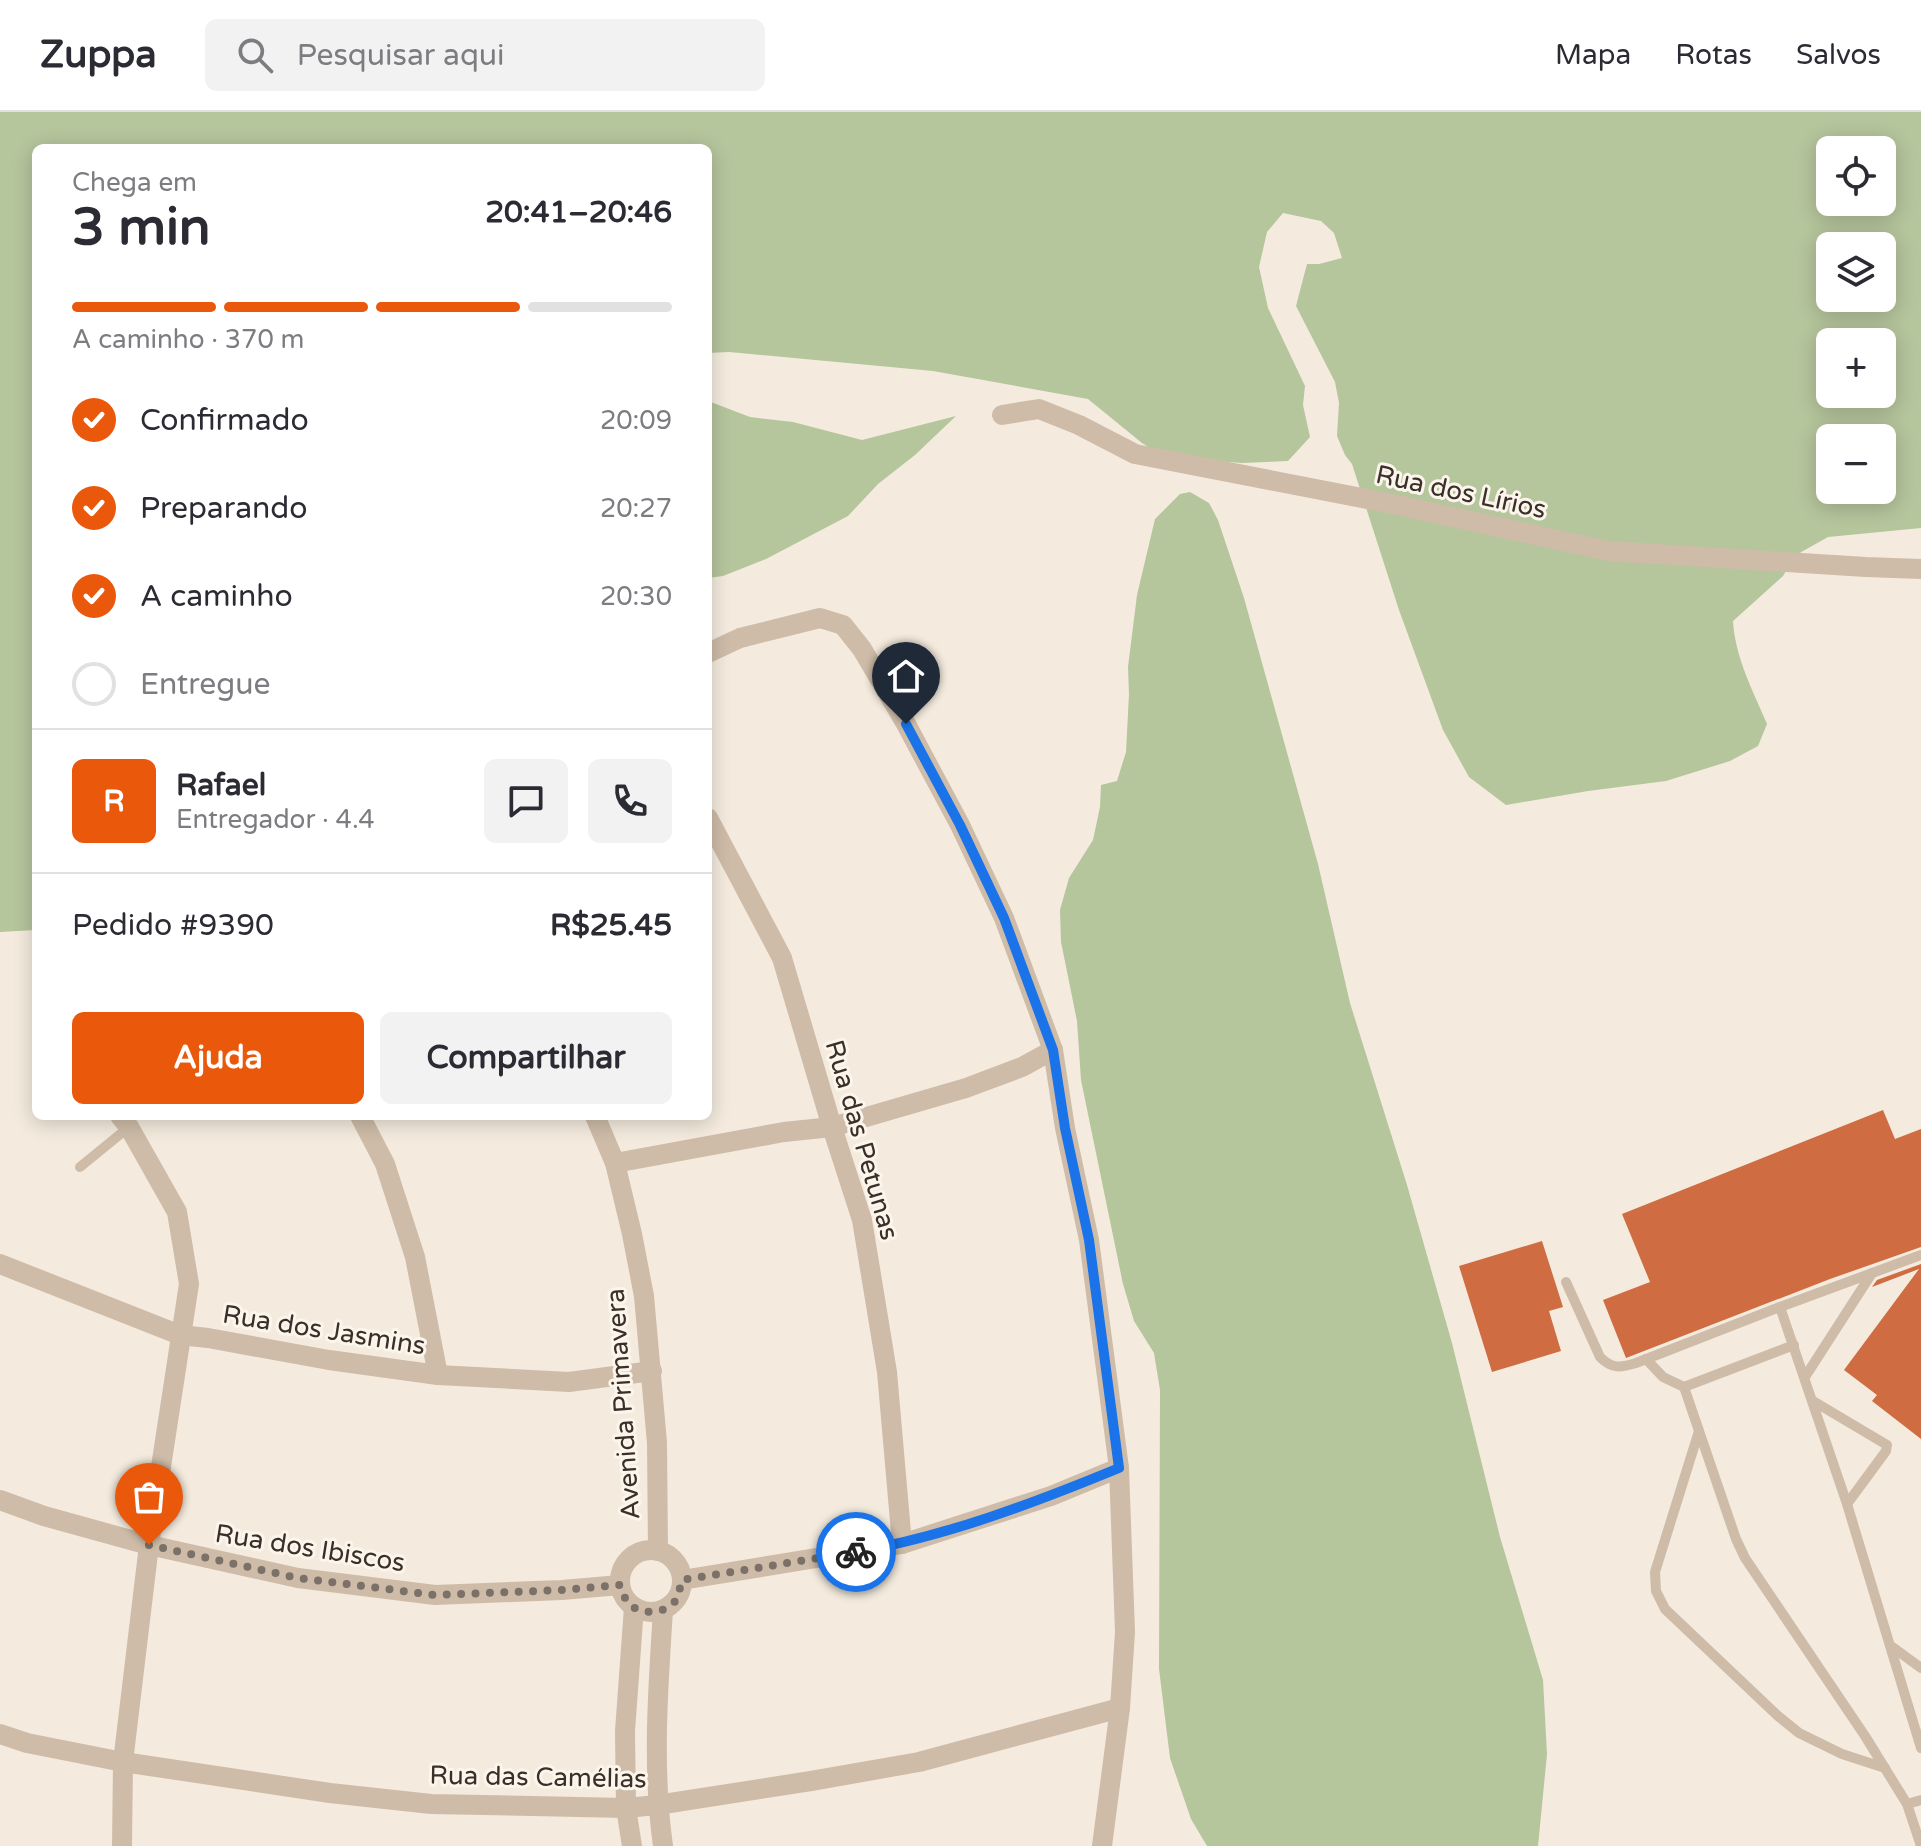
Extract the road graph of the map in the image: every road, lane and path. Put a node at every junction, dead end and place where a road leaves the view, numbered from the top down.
1 (1002, 415) dead end
2 (1921, 569) edge
3 (712, 651) edge
4 (712, 826) edge
5 (1053, 1050) junction
6 (362, 1120) edge
7 (597, 1120) edge
8 (124, 1122) edge
9 (832, 1127) junction
10 (615, 1163) junction
11 (80, 1167) dead end
12 (1921, 1255) edge
13 (0, 1264) edge
14 (1872, 1273) junction
15 (1566, 1282) dead end
16 (1780, 1307) junction
17 (180, 1335) junction
18 (1794, 1345) junction
19 (1646, 1359) junction
20 (652, 1371) junction
21 (438, 1375) junction
22 (1805, 1377) junction
23 (1684, 1387) junction
24 (1813, 1401) junction
25 (1699, 1431) junction
26 (1119, 1468) junction
27 (0, 1500) edge
28 (1847, 1504) junction
29 (902, 1544) junction
30 (149, 1545) junction
31 (658, 1551) junction
32 (682, 1580) junction
33 (620, 1585) junction
34 (634, 1607) junction
35 (663, 1610) junction
36 (1891, 1646) junction
37 (1921, 1668) edge
38 (1120, 1708) junction
39 (0, 1734) edge
40 (1921, 1748) edge
41 (123, 1762) junction
42 (1885, 1768) junction
43 (1921, 1800) edge
44 (1907, 1804) junction
45 (657, 1805) junction
46 (626, 1808) junction
47 (122, 1846) edge
48 (632, 1846) edge
49 (663, 1846) edge
50 (1102, 1846) edge
51 (1921, 1846) edge

1 - 2 street, Rua dos Lírios
3 - 5 street
4 - 9 street, Rua das Petunas
5 - 9 street
5 - 26 street
6 - 21 street
7 - 10 street, Avenida Primavera
8 - 11 lane
8 - 17 street
9 - 10 street
9 - 29 street, Rua das Petunas
10 - 20 street, Avenida Primavera
12 - 14 lane
13 - 17 street, Rua dos Jasmins
14 - 16 lane
14 - 22 lane
15 - 19 lane
16 - 18 lane
16 - 19 lane
17 - 21 street, Rua dos Jasmins
17 - 30 street
18 - 22 lane
18 - 23 lane
19 - 23 lane
20 - 21 street, Rua dos Jasmins
20 - 31 street, Avenida Primavera
22 - 24 lane
23 - 25 lane
24 - 28 lane
24 - 28 lane
25 - 42 lane
25 - 42 lane
26 - 29 street
26 - 38 street
27 - 30 street, Rua dos Ibiscos
28 - 36 lane
29 - 32 street
30 - 33 street, Rua dos Ibiscos
30 - 41 street
31 - 32 street
31 - 33 street
32 - 35 street
33 - 34 street
34 - 35 street
34 - 46 street
35 - 45 street
36 - 37 lane
36 - 40 lane
38 - 45 street, Rua das Camélias
38 - 50 street
39 - 41 street, Rua das Camélias
41 - 46 street, Rua das Camélias
41 - 47 street
42 - 44 lane
43 - 44 lane
44 - 51 lane
45 - 46 street, Rua das Camélias
45 - 49 street
46 - 48 street

